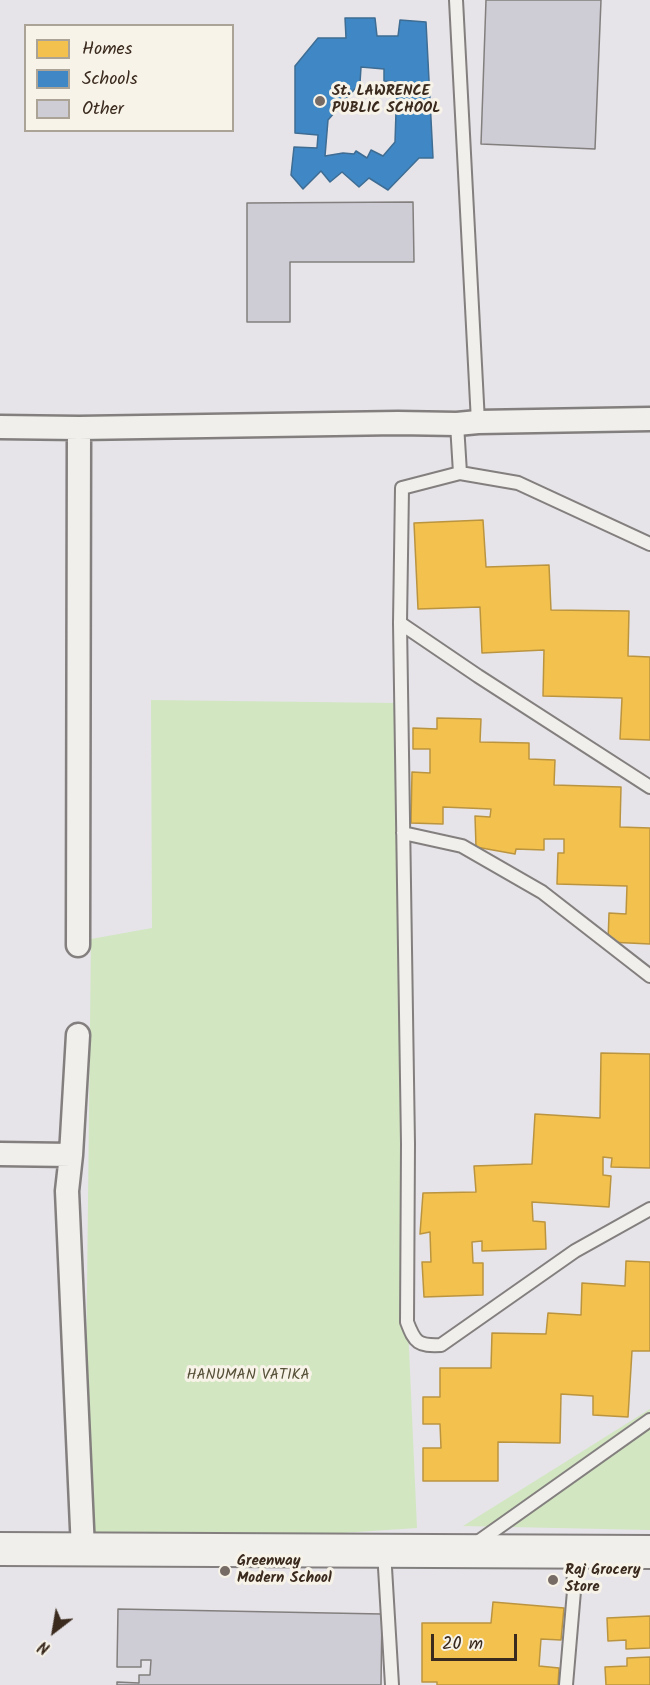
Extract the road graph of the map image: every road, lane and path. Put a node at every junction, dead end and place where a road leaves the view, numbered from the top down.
1 (456, 0) edge
2 (650, 419) edge
3 (468, 423) junction
4 (0, 428) edge
5 (79, 428) junction
6 (460, 473) junction
7 (650, 544) edge
8 (400, 623) junction
9 (650, 787) edge
10 (403, 833) junction
11 (78, 945) dead end
12 (650, 976) edge
13 (78, 1035) dead end
14 (0, 1154) edge
15 (71, 1155) junction
16 (650, 1209) edge
17 (650, 1420) edge
18 (0, 1550) edge
19 (84, 1550) junction
20 (384, 1551) junction
21 (466, 1551) junction
22 (573, 1551) junction
23 (650, 1552) edge
24 (392, 1685) edge
25 (566, 1685) edge

1 - 3 lane
2 - 3 street
3 - 5 street
3 - 6 lane
4 - 5 street
5 - 11 street
6 - 7 lane
6 - 8 lane
8 - 9 lane
8 - 10 lane
10 - 12 lane
10 - 16 lane
13 - 15 street
14 - 15 street
15 - 19 street
17 - 21 lane
18 - 19 street
19 - 20 street
20 - 21 street
20 - 24 lane
21 - 22 street
22 - 23 street
22 - 25 lane

